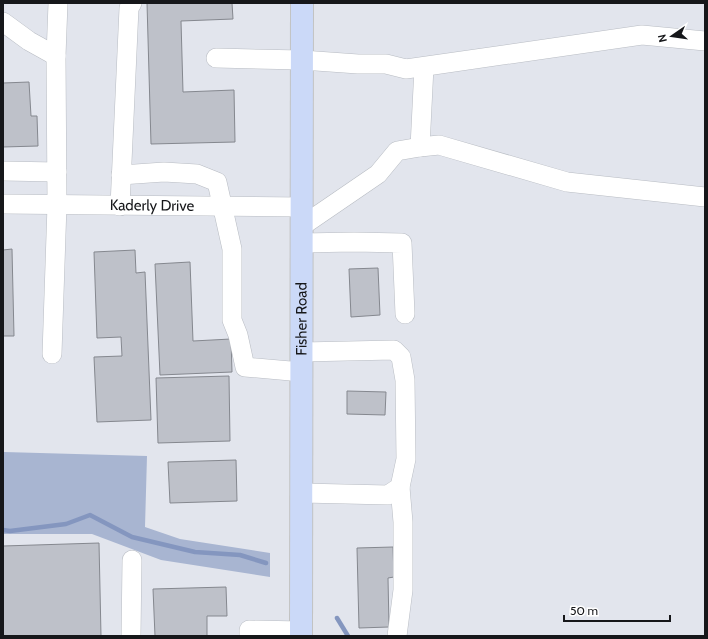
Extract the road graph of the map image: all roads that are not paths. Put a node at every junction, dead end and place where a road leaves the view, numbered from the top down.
1 (58, 3) edge
2 (132, 3) edge
3 (302, 3) edge
4 (3, 22) edge
5 (705, 41) edge
6 (56, 56) junction
7 (216, 58) dead end
8 (302, 60) junction
9 (424, 67) junction
10 (420, 147) junction
11 (3, 171) edge
12 (57, 172) junction
13 (121, 175) junction
14 (705, 197) edge
15 (3, 204) edge
16 (57, 205) junction
17 (120, 206) junction
18 (222, 206) junction
19 (302, 225) junction
20 (405, 314) dead end
21 (52, 354) dead end
22 (302, 362) junction
23 (400, 487) junction
24 (302, 493) junction
25 (132, 560) dead end
26 (301, 634) edge
27 (131, 636) edge
28 (249, 636) edge
29 (397, 636) edge

1 - 6 street
2 - 13 street
3 - 8 main road, Fisher Road
4 - 6 street
5 - 9 street
6 - 12 street
7 - 8 street
8 - 9 street
8 - 19 main road, Fisher Road
9 - 10 street
10 - 14 street
10 - 19 street
11 - 12 street
12 - 16 street
13 - 17 street
13 - 18 street
15 - 16 street, Kaderly Drive
16 - 17 street, Kaderly Drive
16 - 21 street
17 - 18 street, Kaderly Drive
18 - 19 street, Kaderly Drive
18 - 22 street
19 - 20 street, Kaderly Drive
19 - 22 main road, Fisher Road
22 - 23 street
22 - 24 main road, Fisher Road
23 - 24 street
23 - 29 street
24 - 26 main road, Fisher Road
25 - 27 street
26 - 28 street

